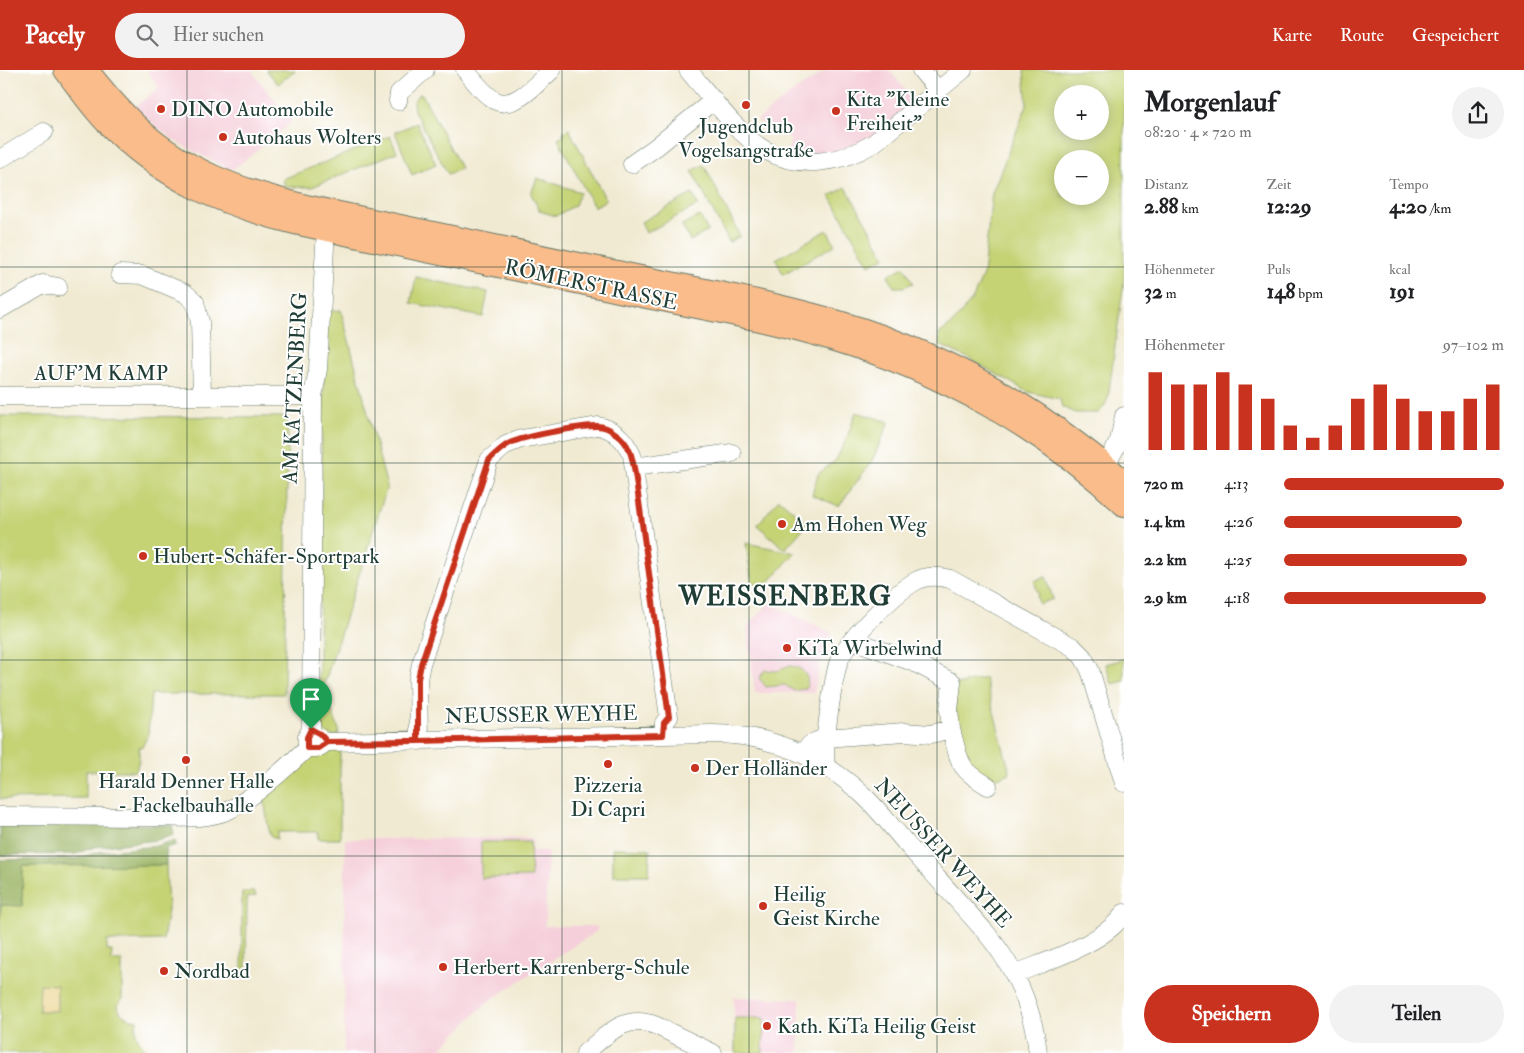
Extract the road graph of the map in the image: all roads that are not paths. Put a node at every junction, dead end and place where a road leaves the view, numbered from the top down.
1 (65, 70) edge
2 (87, 70) edge
3 (425, 70) edge
4 (465, 70) edge
5 (552, 70) edge
6 (688, 70) edge
7 (921, 70) edge
8 (963, 70) edge
9 (945, 81) edge
10 (714, 100) junction
11 (398, 102) dead end
12 (44, 132) dead end
13 (0, 159) edge
14 (632, 164) dead end
15 (316, 208) junction
16 (343, 214) junction
17 (326, 229) junction
18 (120, 274) dead end
19 (58, 287) dead end
20 (0, 309) edge
21 (202, 395) junction
22 (0, 396) edge
23 (313, 396) junction
24 (1124, 416) edge
25 (732, 453) dead end
26 (634, 468) junction
27 (1102, 474) junction
28 (1124, 481) edge
29 (1124, 505) edge
30 (853, 640) junction
31 (311, 729) junction
32 (951, 729) junction
33 (671, 734) junction
34 (825, 738) junction
35 (418, 741) junction
36 (327, 742) junction
37 (307, 748) junction
38 (803, 754) junction
39 (824, 765) junction
40 (1124, 783) edge
41 (988, 786) dead end
42 (0, 816) edge
43 (1124, 914) edge
44 (1015, 974) junction
45 (585, 1053) edge
46 (713, 1053) edge
47 (1038, 1053) edge

1 - 17 main road, RÖMERSTRASSE
2 - 15 main road, RÖMERSTRASSE
3 - 11 street
4 - 5 street
6 - 10 street
7 - 9 street
8 - 9 street
9 - 10 street
10 - 14 street
12 - 13 street
15 - 16 main road, RÖMERSTRASSE
15 - 17 street, AM KATZENBERG
16 - 17 street
16 - 27 main road, RÖMERSTRASSE
17 - 23 street, AM KATZENBERG
17 - 27 main road, RÖMERSTRASSE
18 - 21 street
19 - 20 street
21 - 22 street, AUF'M KAMP
21 - 23 street, AUF'M KAMP
23 - 31 street, AM KATZENBERG
24 - 27 street
25 - 26 street
26 - 33 street
26 - 35 street
27 - 28 main road, RÖMERSTRASSE
27 - 29 main road, RÖMERSTRASSE
30 - 32 street
30 - 34 street
30 - 40 street
31 - 36 street
31 - 37 street, AM KATZENBERG
32 - 34 street
32 - 41 street
33 - 35 street, NEUSSER WEYHE
33 - 38 street, NEUSSER WEYHE
34 - 38 street
34 - 39 street
35 - 36 street, NEUSSER WEYHE
36 - 37 street, NEUSSER WEYHE
37 - 42 street, NEUSSER WEYHE
38 - 39 street, NEUSSER WEYHE
39 - 44 street, NEUSSER WEYHE
43 - 44 street
44 - 47 street, NEUSSER WEYHE
45 - 46 street

